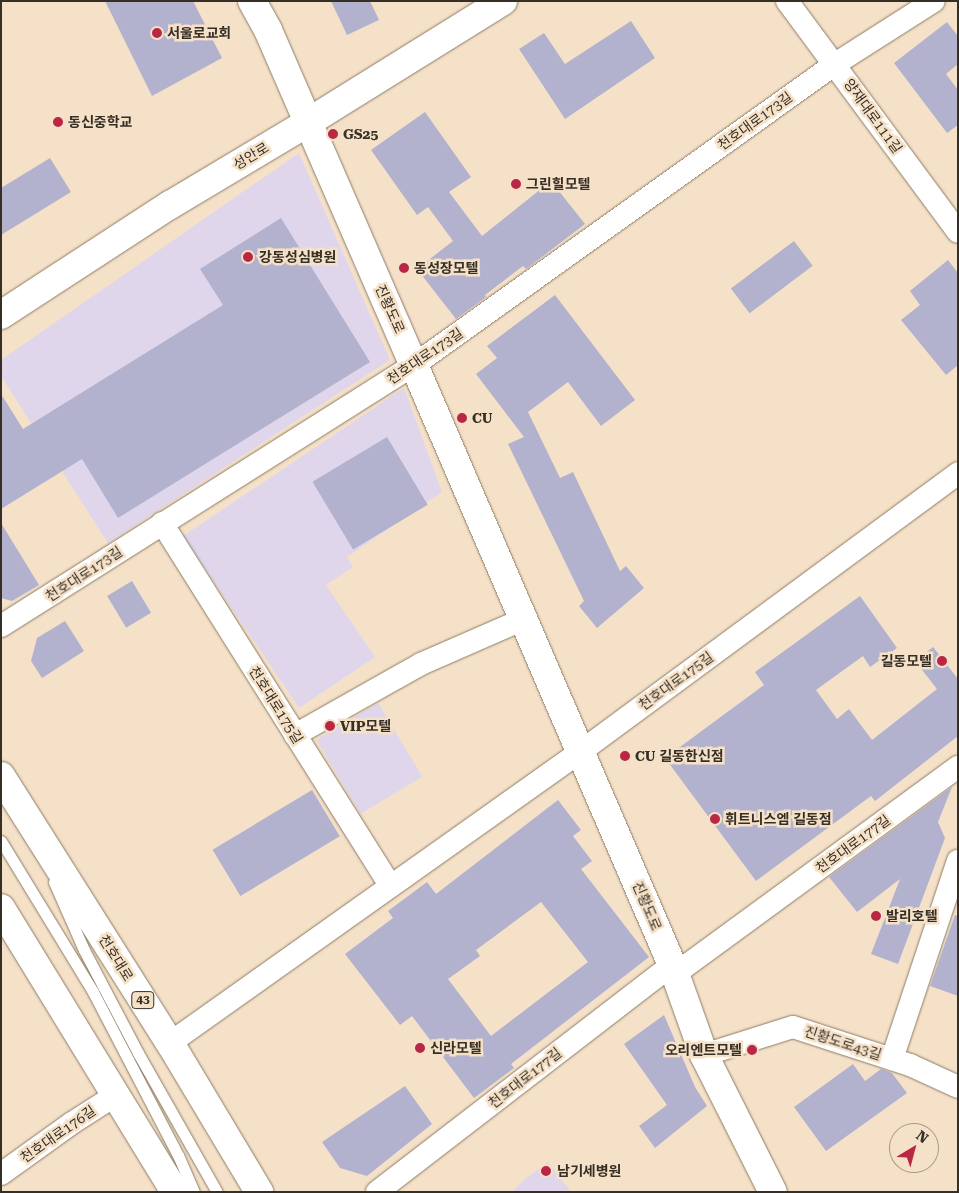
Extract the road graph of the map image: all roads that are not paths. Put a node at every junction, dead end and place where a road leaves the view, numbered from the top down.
1 (252, 1) edge
2 (503, 1) edge
3 (787, 1) edge
4 (934, 1) edge
5 (835, 64) junction
6 (307, 123) junction
7 (958, 232) edge
8 (1, 315) edge
9 (414, 365) junction
10 (958, 474) edge
11 (162, 523) junction
12 (524, 619) junction
13 (1, 626) edge
14 (295, 735) junction
15 (580, 752) junction
16 (958, 767) edge
17 (1, 776) edge
18 (23, 811) junction
19 (1, 842) edge
20 (958, 861) edge
21 (391, 886) junction
22 (1, 908) edge
23 (674, 969) junction
24 (170, 1043) junction
25 (704, 1055) junction
26 (892, 1059) junction
27 (956, 1079) edge
28 (116, 1095) junction
29 (1, 1174) edge
30 (175, 1192) edge
31 (194, 1192) edge
32 (218, 1192) edge
33 (259, 1192) edge
34 (377, 1192) edge
35 (773, 1192) edge

1 - 6 main road, 진황도로
2 - 6 main road, 성안로
3 - 5 street, 양재대로111길
4 - 5 street, 천호대로173길
5 - 7 street, 양재대로111길
5 - 9 street, 천호대로173길
6 - 8 main road, 성안로
6 - 9 main road, 진황도로
9 - 11 street, 천호대로173길
9 - 12 main road, 진황도로
10 - 15 street, 천호대로175길
11 - 13 street, 천호대로173길
11 - 14 street, 천호대로175길
12 - 14 street
12 - 15 main road, 진황도로
14 - 21 street, 천호대로175길
15 - 21 street, 천호대로175길
15 - 23 main road, 진황도로
16 - 23 street, 천호대로177길
17 - 18 main road, 천호대로 / 43
18 - 24 main road, 천호대로 / 43
18 - 32 lane
19 - 31 lane
20 - 26 street
21 - 24 street, 천호대로175길
22 - 28 main road
23 - 25 main road, 진황도로
23 - 34 street, 천호대로177길
24 - 33 main road, 천호대로 / 43
25 - 26 street, 진황도로43길
25 - 35 main road, 진황도로
26 - 27 street, 진황도로43길
28 - 29 street, 천호대로176길
28 - 30 main road

